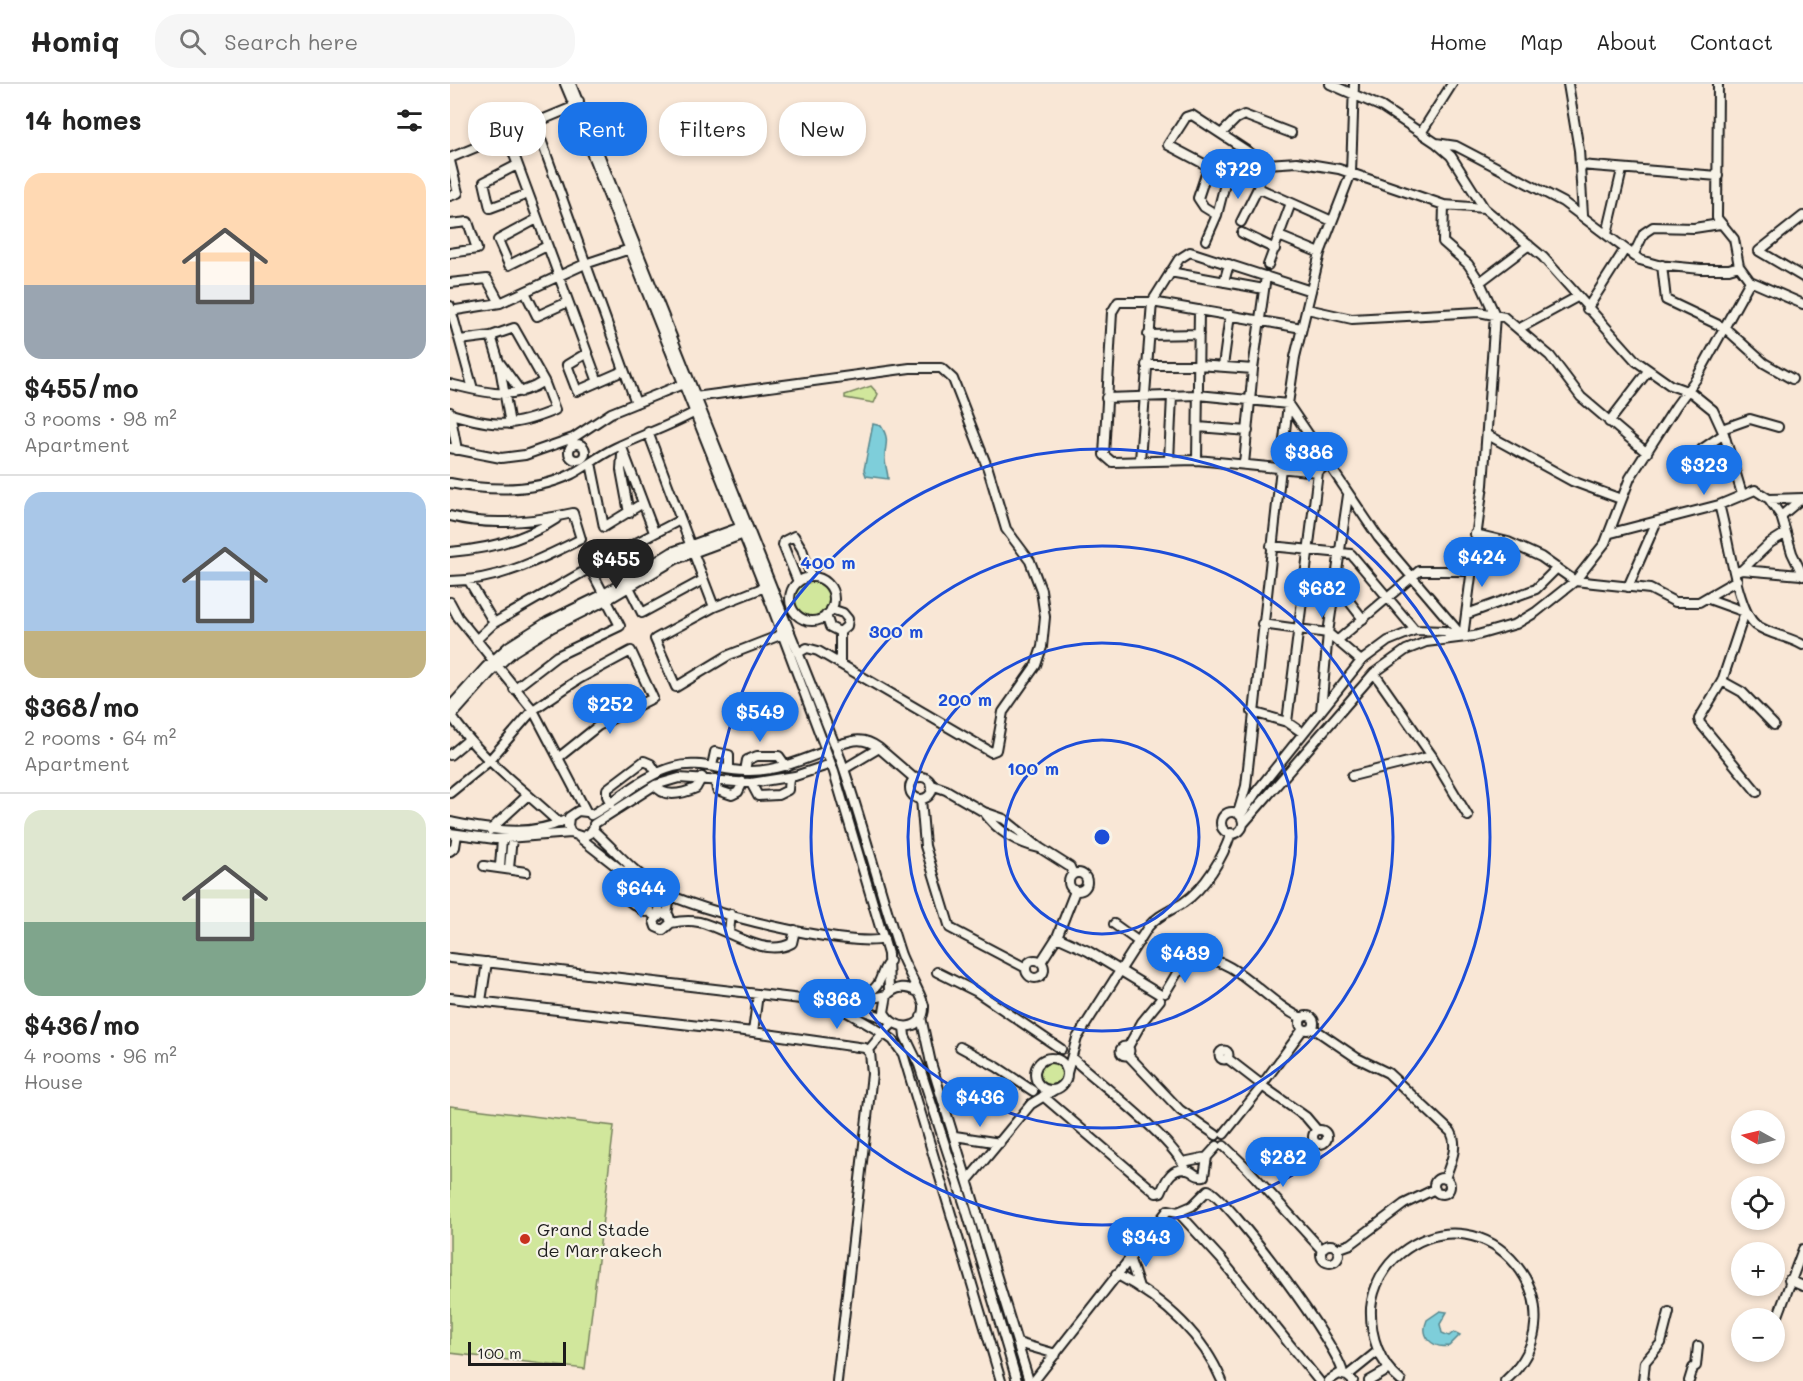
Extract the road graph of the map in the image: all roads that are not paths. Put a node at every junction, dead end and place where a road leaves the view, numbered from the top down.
1 (566, 84) edge
2 (571, 84) edge
3 (1330, 84) edge
4 (1354, 84) edge
5 (1452, 84) edge
6 (1568, 84) edge
7 (1719, 84) edge
8 (1353, 96) junction
9 (575, 102) edge
10 (575, 102) edge
11 (1222, 133) junction
12 (1291, 133) dead end
13 (1421, 133) junction
14 (1436, 143) junction
15 (468, 151) edge
16 (546, 154) edge
17 (514, 156) edge
18 (595, 156) edge
19 (596, 156) edge
20 (450, 160) edge
21 (517, 165) junction
22 (1580, 165) junction
23 (1264, 166) junction
24 (1208, 168) junction
25 (1622, 170) junction
26 (1351, 173) junction
27 (1227, 176) junction
28 (1718, 176) junction
29 (1258, 188) junction
30 (528, 194) junction
31 (450, 196) edge
32 (1292, 203) junction
33 (1444, 205) junction
34 (1484, 208) junction
35 (1583, 214) junction
36 (1217, 215) junction
37 (1803, 216) edge
38 (537, 219) junction
39 (1332, 221) junction
40 (1241, 222) dead end
41 (450, 224) edge
42 (1720, 224) junction
43 (1242, 233) dead end
44 (1607, 234) junction
45 (1279, 236) junction
46 (1206, 240) dead end
47 (1529, 245) junction
48 (547, 246) junction
49 (630, 249) junction
50 (1275, 249) junction
51 (1625, 249) junction
52 (450, 253) edge
53 (1320, 253) junction
54 (1633, 256) junction
55 (585, 264) junction
56 (1229, 264) junction
57 (1268, 265) dead end
58 (1662, 265) junction
59 (1739, 266) junction
60 (1170, 272) junction
61 (1266, 276) junction
62 (558, 277) junction
63 (1803, 277) edge
64 (1750, 281) junction
65 (1224, 282) junction
66 (1480, 282) junction
67 (450, 283) edge
68 (1264, 289) junction
69 (1311, 291) junction
70 (525, 292) junction
71 (1577, 297) junction
72 (1801, 300) edge
73 (568, 302) junction
74 (1152, 302) junction
75 (500, 303) junction
76 (451, 309) edge
77 (1307, 309) junction
78 (1587, 309) junction
79 (1199, 310) junction
80 (1230, 315) junction
81 (1495, 315) junction
82 (1259, 321) junction
83 (1302, 328) junction
84 (1520, 328) junction
85 (1725, 328) junction
86 (1148, 334) junction
87 (1199, 334) junction
88 (491, 336) junction
89 (460, 340) junction
90 (587, 353) junction
91 (499, 362) junction
92 (1146, 365) junction
93 (1198, 365) junction
94 (1223, 366) junction
95 (1253, 369) junction
96 (623, 371) junction
97 (1648, 371) junction
98 (1792, 379) dead end
99 (544, 381) junction
100 (598, 382) junction
101 (687, 383) junction
102 (450, 384) edge
103 (473, 389) junction
104 (1686, 391) junction
105 (521, 392) junction
106 (504, 395) junction
107 (1198, 395) junction
108 (1143, 396) junction
109 (1172, 396) junction
110 (695, 397) junction
111 (1106, 398) junction
112 (1250, 400) junction
113 (636, 403) junction
114 (1288, 404) junction
115 (695, 412) junction
116 (450, 413) edge
117 (1609, 422) junction
118 (510, 424) junction
119 (1198, 427) junction
120 (1778, 427) dead end
121 (1248, 431) junction
122 (648, 432) junction
123 (1723, 432) junction
124 (1488, 435) junction
125 (574, 441) junction
126 (622, 447) junction
127 (454, 449) edge
128 (1647, 453) junction
129 (1140, 460) junction
130 (1168, 460) junction
131 (1197, 460) junction
132 (585, 463) junction
133 (1244, 464) junction
134 (1328, 464) junction
135 (1280, 467) junction
136 (1687, 470) dead end
137 (1318, 472) junction
138 (450, 483) edge
139 (1742, 494) junction
140 (1348, 495) junction
141 (1769, 499) junction
142 (1802, 499) edge
143 (1621, 500) junction
144 (643, 503) junction
145 (1719, 505) junction
146 (629, 513) junction
147 (450, 516) edge
148 (559, 516) junction
149 (1781, 516) junction
150 (680, 520) junction
151 (1656, 523) junction
152 (742, 530) junction
153 (654, 532) junction
154 (1611, 533) junction
155 (1786, 533) junction
156 (1475, 534) junction
157 (1271, 546) junction
158 (692, 548) junction
159 (1308, 550) junction
160 (450, 552) edge
161 (1339, 552) junction
162 (1557, 568) junction
163 (1470, 571) junction
164 (1738, 574) junction
165 (1802, 576) edge
166 (811, 577) junction
167 (1412, 577) junction
168 (703, 580) junction
169 (450, 581) edge
170 (469, 581) junction
171 (1575, 581) junction
172 (798, 582) junction
173 (1335, 583) junction
174 (628, 584) junction
175 (765, 587) junction
176 (1628, 587) junction
177 (790, 596) junction
178 (605, 597) junction
179 (1389, 598) junction
180 (1706, 598) junction
181 (450, 602) edge
182 (777, 602) junction
183 (714, 607) junction
184 (828, 612) junction
185 (1745, 612) junction
186 (1467, 614) junction
187 (798, 616) junction
188 (1363, 619) junction
189 (785, 621) junction
190 (494, 623) junction
191 (1262, 624) junction
192 (1298, 629) junction
193 (1415, 630) junction
194 (840, 632) junction
195 (1328, 633) junction
196 (783, 634) junction
197 (1463, 637) junction
198 (476, 640) junction
199 (1338, 640) junction
200 (1803, 645) edge
201 (798, 653) junction
202 (1361, 661) junction
203 (495, 663) junction
204 (840, 664) junction
205 (1374, 673) junction
206 (1722, 681) junction
207 (514, 689) junction
208 (450, 707) edge
209 (533, 710) junction
210 (1321, 711) junction
211 (1252, 712) junction
212 (450, 716) edge
213 (1287, 722) junction
214 (1774, 725) dead end
215 (1303, 733) junction
216 (468, 740) junction
217 (836, 746) junction
218 (879, 748) junction
219 (826, 751) junction
220 (450, 755) edge
221 (1432, 756) junction
222 (809, 757) junction
223 (558, 758) junction
224 (488, 762) junction
225 (831, 764) junction
226 (786, 765) junction
227 (676, 766) junction
228 (712, 766) junction
229 (729, 769) junction
230 (844, 769) junction
231 (813, 770) junction
232 (745, 771) junction
233 (656, 772) junction
234 (1352, 776) dead end
235 (702, 777) junction
236 (789, 777) junction
237 (679, 778) junction
238 (715, 779) junction
239 (915, 779) junction
240 (747, 782) junction
241 (655, 785) junction
242 (932, 785) junction
243 (1757, 792) dead end
244 (450, 793) edge
245 (528, 795) junction
246 (921, 799) junction
247 (611, 804) junction
248 (589, 813) junction
249 (1239, 814) junction
250 (1467, 816) dead end
251 (569, 817) junction
252 (452, 822) edge
253 (559, 823) junction
254 (1243, 824) junction
255 (594, 827) junction
256 (490, 830) junction
257 (1231, 833) junction
258 (453, 834) edge
259 (575, 835) junction
260 (507, 836) junction
261 (450, 851) edge
262 (484, 866) dead end
263 (500, 866) junction
264 (509, 868) junction
265 (621, 870) junction
266 (526, 872) dead end
267 (1073, 874) junction
268 (638, 875) junction
269 (662, 890) junction
270 (1075, 891) junction
271 (670, 895) junction
272 (654, 914) junction
273 (731, 915) junction
274 (669, 919) junction
275 (1114, 924) dead end
276 (795, 930) junction
277 (729, 932) junction
278 (1057, 937) junction
279 (885, 939) junction
280 (1139, 942) junction
281 (450, 958) edge
282 (890, 961) junction
283 (487, 962) junction
284 (1041, 962) junction
285 (1026, 969) junction
286 (1120, 970) junction
287 (937, 972) dead end
288 (916, 990) junction
289 (758, 994) junction
290 (888, 994) junction
291 (1161, 996) junction
292 (450, 998) edge
293 (481, 1001) junction
294 (831, 1003) junction
295 (844, 1004) junction
296 (921, 1017) junction
297 (1302, 1018) junction
298 (890, 1022) junction
299 (904, 1027) junction
300 (1313, 1028) junction
301 (1303, 1029) junction
302 (753, 1032) junction
303 (884, 1033) junction
304 (1077, 1038) junction
305 (960, 1047) dead end
306 (1061, 1049) junction
307 (868, 1051) junction
308 (1048, 1058) junction
309 (1072, 1058) junction
310 (1227, 1058) dead end
311 (1067, 1073) junction
312 (1035, 1079) junction
313 (1262, 1085) junction
314 (1054, 1090) junction
315 (1034, 1091) junction
316 (1043, 1096) junction
317 (1031, 1104) junction
318 (1317, 1130) dead end
319 (1220, 1135) junction
320 (955, 1136) junction
321 (1000, 1143) junction
322 (1220, 1146) junction
323 (1207, 1157) junction
324 (1185, 1166) junction
325 (1445, 1179) junction
326 (969, 1180) junction
327 (1435, 1189) junction
328 (1178, 1212) junction
329 (1337, 1249) junction
330 (1803, 1249) edge
331 (1322, 1250) junction
332 (1129, 1257) junction
333 (1116, 1274) junction
334 (1790, 1280) junction
335 (1803, 1286) edge
336 (1139, 1287) junction
337 (1780, 1308) edge
338 (1669, 1312) dead end
339 (1018, 1343) junction
340 (1698, 1346) dead end
341 (1378, 1351) junction
342 (1056, 1354) junction
343 (1388, 1370) junction
344 (1348, 1377) edge
345 (837, 1381) edge
346 (1001, 1381) edge
347 (1017, 1381) edge
348 (1029, 1381) edge
349 (1034, 1381) edge
350 (1222, 1381) edge
351 (1319, 1381) edge
352 (1328, 1381) edge
353 (1369, 1381) edge
354 (1401, 1381) edge
355 (1505, 1381) edge
356 (1643, 1381) edge
357 (1689, 1381) edge

1 - 9 street
2 - 10 street
3 - 8 street
4 - 8 street
5 - 13 street
6 - 22 street
7 - 28 street
8 - 13 street
8 - 26 street
11 - 12 street
11 - 23 street
11 - 24 street
13 - 14 street
14 - 34 street
14 - 35 street
15 - 20 street
16 - 55 street
17 - 21 street
18 - 49 street
19 - 101 street
20 - 31 street
21 - 30 street
21 - 30 street
22 - 25 street
22 - 35 street
23 - 26 street
23 - 27 street
23 - 29 street
24 - 27 street
24 - 36 street
25 - 28 street
25 - 44 street
26 - 33 street
26 - 39 street
27 - 36 street
28 - 42 street
29 - 32 street
29 - 40 street
30 - 38 street
32 - 39 street
32 - 45 street
33 - 34 street
33 - 66 street
34 - 47 street
35 - 44 street
36 - 46 street
37 - 63 street
38 - 48 street
38 - 48 street
39 - 53 street
41 - 52 street
42 - 54 street
42 - 59 street
43 - 50 street
44 - 51 street
45 - 50 street
45 - 53 street
47 - 66 street
47 - 71 street
48 - 62 street
49 - 55 street
49 - 101 street
50 - 57 street
51 - 54 street
51 - 78 street
53 - 69 street
54 - 58 street
55 - 62 street
55 - 96 street
56 - 60 street
56 - 61 street
56 - 65 street
58 - 59 street
58 - 85 street
59 - 64 street
60 - 65 street
60 - 74 street
61 - 68 street
61 - 69 street
62 - 70 street
62 - 73 street
64 - 72 street
64 - 85 street
65 - 68 street
66 - 81 street
67 - 75 street
68 - 82 street
69 - 77 street
70 - 73 street
70 - 75 street
71 - 78 street
71 - 84 street
73 - 90 street
74 - 79 street
74 - 86 street
74 - 111 street
75 - 76 street
76 - 89 street
77 - 81 street
77 - 83 street
78 - 97 street
79 - 80 street
79 - 87 street
80 - 82 street
80 - 94 street
81 - 84 street
81 - 124 street
82 - 83 street
82 - 95 street
83 - 114 street
84 - 117 street
85 - 98 street
85 - 104 street
86 - 87 street
86 - 92 street
87 - 93 street
88 - 89 street
88 - 91 street
88 - 99 street
89 - 103 street
90 - 100 street
90 - 100 street
91 - 105 street
91 - 106 street
92 - 93 street
92 - 108 street
93 - 94 street
93 - 107 street
94 - 95 street
95 - 112 street
96 - 100 street
96 - 113 street
97 - 104 street
97 - 117 street
99 - 105 street
99 - 118 street
101 - 110 street
101 - 113 street
101 - 115 street
102 - 103 street
103 - 106 street
104 - 123 street
104 - 128 street
105 - 106 street
106 - 118 street
107 - 109 street
107 - 112 street
107 - 119 street
108 - 109 street
108 - 111 street
108 - 129 street
109 - 130 street
110 - 182 street
110 - 204 street
111 - 129 street
112 - 114 street
112 - 121 street
113 - 125 street
114 - 134 street
114 - 135 street
115 - 122 street
115 - 152 street
116 - 118 street
116 - 127 street
117 - 128 street
119 - 121 street
119 - 131 street
120 - 123 street
121 - 133 street
122 - 126 street
122 - 150 street
123 - 136 street
123 - 139 street
124 - 143 street
124 - 156 street
125 - 127 street
125 - 132 street
126 - 132 street
126 - 144 street
126 - 146 street
128 - 143 street
129 - 130 street
130 - 131 street
131 - 133 street
132 - 138 street
132 - 146 street
133 - 135 street
134 - 137 street
134 - 140 street
135 - 137 street
135 - 157 street
137 - 159 street
139 - 141 street
139 - 145 street
140 - 161 street
140 - 167 street
141 - 142 street
141 - 149 street
142 - 149 street
143 - 154 street
144 - 146 street
144 - 153 street
145 - 151 street
145 - 164 street
147 - 148 street
148 - 160 street
148 - 170 street
149 - 155 street
150 - 153 street
150 - 158 street
151 - 154 street
151 - 176 street
152 - 158 street
152 - 175 street
153 - 174 street
154 - 171 street
155 - 164 street
155 - 165 street
156 - 162 street
156 - 163 street
157 - 159 street
157 - 191 street
158 - 168 street
158 - 174 street
159 - 161 street
159 - 192 street
161 - 173 street
161 - 179 street
162 - 171 street
162 - 186 street
163 - 167 street
163 - 186 street
164 - 165 street
164 - 180 street
164 - 185 street
166 - 172 street
166 - 172 street
166 - 184 street
167 - 179 street
167 - 197 street
168 - 174 street
168 - 183 street
169 - 170 street
170 - 190 street
171 - 176 street
171 - 197 street
172 - 177 street
173 - 188 street
173 - 195 street
174 - 178 street
175 - 183 street
175 - 196 street
176 - 180 street
177 - 182 street
177 - 187 street
178 - 190 street
178 - 203 street
178 - 207 street
179 - 188 street
179 - 193 street
180 - 185 street
181 - 198 street
182 - 189 street
183 - 196 street
184 - 187 street
184 - 194 street
184 - 194 street
185 - 200 street
185 - 206 street
186 - 197 street
187 - 189 street
188 - 199 street
189 - 201 street
190 - 198 street
191 - 192 street
191 - 211 street
192 - 195 street
192 - 213 street
193 - 197 street
193 - 202 street
194 - 204 street
195 - 199 street
195 - 210 street
196 - 219 street
197 - 205 street
198 - 203 street
199 - 202 street
201 - 204 street
201 - 217 street
202 - 210 street
203 - 207 street
203 - 208 street
203 - 212 street
205 - 221 street
205 - 254 street
206 - 214 street
206 - 243 street
207 - 209 street
209 - 223 street
209 - 223 street
209 - 224 street
210 - 215 street
211 - 213 street
211 - 249 street
212 - 216 street
213 - 215 street
215 - 249 street
216 - 220 street
216 - 224 street
217 - 218 street
217 - 230 street
218 - 230 street
218 - 239 street
219 - 222 street
219 - 225 street
221 - 234 street
221 - 250 street
222 - 226 street
222 - 231 street
223 - 248 street
224 - 244 street
224 - 245 street
225 - 231 street
225 - 279 street
226 - 232 street
226 - 232 street
227 - 228 street
227 - 233 street
227 - 237 street
228 - 229 street
228 - 229 street
229 - 232 street
230 - 288 street
231 - 236 street
233 - 247 street
233 - 247 street
235 - 237 street
235 - 238 street
235 - 241 street
236 - 240 street
236 - 240 street
237 - 241 street
238 - 240 street
238 - 240 street
239 - 242 street
239 - 246 street
241 - 255 street
242 - 246 street
242 - 267 street
245 - 253 street
245 - 256 street
246 - 285 street
247 - 248 street
248 - 251 street
248 - 255 street
249 - 254 street
249 - 257 street
251 - 253 street
251 - 259 street
252 - 256 street
252 - 258 street
253 - 260 street
254 - 257 street
255 - 259 street
255 - 268 street
256 - 260 street
257 - 280 street
258 - 260 street
258 - 261 street
259 - 260 street
259 - 265 street
260 - 263 street
260 - 264 street
262 - 263 street
263 - 264 street
264 - 266 street
265 - 268 street
265 - 272 street
267 - 270 street
267 - 270 street
268 - 269 street
269 - 271 street
269 - 272 street
270 - 278 street
271 - 273 street
271 - 274 street
272 - 274 street
272 - 274 street
273 - 276 street
273 - 277 street
274 - 277 street
275 - 280 street
276 - 277 street
276 - 279 street
278 - 284 street
278 - 286 street
279 - 282 street
280 - 286 street
281 - 283 street
282 - 290 street
282 - 294 street
283 - 289 street
283 - 293 street
284 - 285 street
284 - 285 street
286 - 291 street
286 - 304 street
287 - 306 street
288 - 290 street
288 - 296 street
289 - 294 street
289 - 302 street
290 - 295 street
290 - 298 street
291 - 297 street
291 - 319 street
292 - 293 street
293 - 302 street
294 - 295 street
294 - 303 street
295 - 298 street
296 - 299 street
296 - 320 street
297 - 300 street
297 - 301 street
298 - 299 street
298 - 303 street
299 - 347 street
300 - 301 street
300 - 325 street
301 - 313 street
302 - 307 street
303 - 307 street
303 - 346 street
304 - 306 street
304 - 309 street
305 - 315 street
306 - 308 street
307 - 345 street
308 - 311 street
308 - 312 street
309 - 311 street
309 - 324 street
310 - 313 street
311 - 314 street
312 - 314 street
312 - 315 street
313 - 318 street
313 - 319 street
314 - 316 street
315 - 317 street
316 - 317 street
316 - 324 street
317 - 321 street
319 - 322 street
320 - 321 street
320 - 326 street
321 - 326 street
322 - 323 street
322 - 331 street
323 - 324 street
323 - 324 street
325 - 327 street
325 - 327 street
326 - 339 street
327 - 329 street
328 - 332 street
328 - 344 street
328 - 351 street
329 - 331 street
329 - 331 street
330 - 334 street
332 - 333 street
332 - 336 street
333 - 336 street
333 - 342 street
334 - 335 street
334 - 337 street
336 - 350 street
338 - 356 street
339 - 342 street
339 - 348 street
340 - 357 street
341 - 343 street
341 - 344 street
341 - 355 street
342 - 349 street
343 - 353 street
343 - 354 street
344 - 352 street

